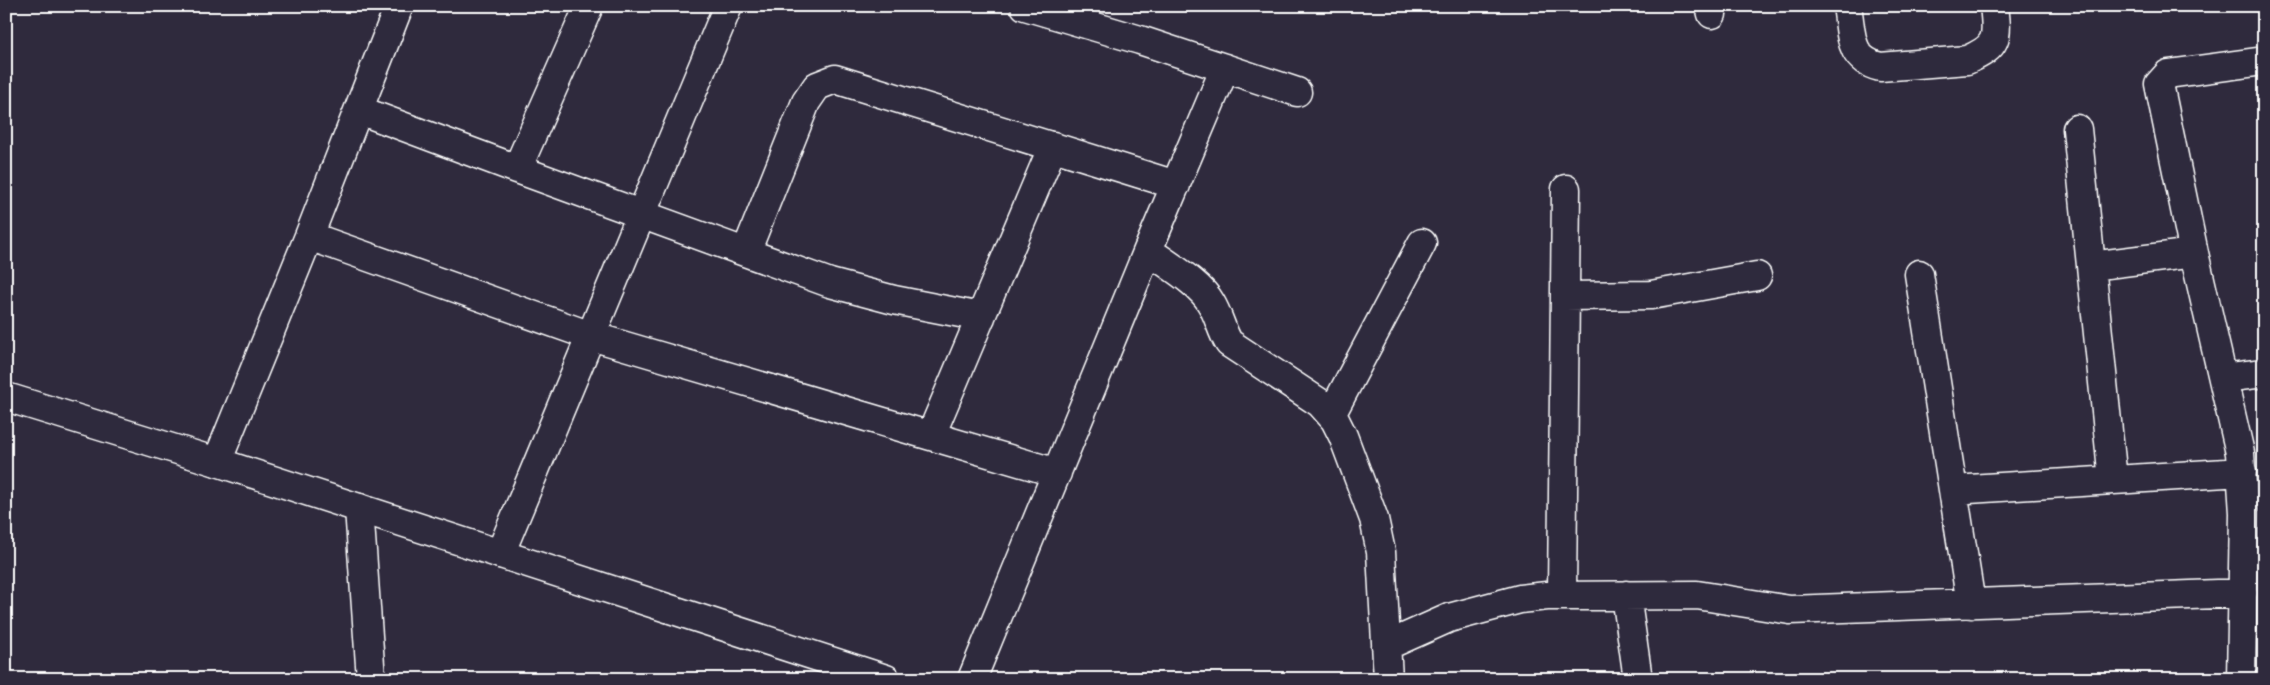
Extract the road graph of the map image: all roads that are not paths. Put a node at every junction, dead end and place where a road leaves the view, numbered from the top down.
1 (399, 6) edge
2 (589, 6) edge
3 (728, 6) edge
4 (1025, 6) edge
5 (1847, 6) edge
6 (1994, 6) edge
7 (2264, 61) edge
8 (1225, 68) junction
9 (1297, 92) dead end
10 (359, 110) junction
11 (2077, 129) dead end
12 (1053, 146) junction
13 (517, 169) junction
14 (1176, 185) junction
15 (1566, 188) dead end
16 (642, 215) junction
17 (309, 236) junction
18 (1422, 243) dead end
19 (1148, 250) junction
20 (746, 252) junction
21 (2194, 253) junction
22 (2091, 266) junction
23 (1919, 274) dead end
24 (1757, 276) dead end
25 (1565, 296) junction
26 (980, 317) junction
27 (591, 336) junction
28 (2264, 373) edge
29 (2223, 378) junction
30 (6, 397) edge
31 (1331, 415) junction
32 (931, 436) junction
33 (217, 462) junction
34 (2242, 472) junction
35 (1057, 473) junction
36 (2113, 480) junction
37 (1953, 490) junction
38 (358, 508) junction
39 (500, 554) junction
40 (2243, 594) junction
41 (1562, 595) junction
42 (1626, 595) junction
43 (1971, 604) junction
44 (1386, 646) junction
45 (371, 679) edge
46 (886, 679) edge
47 (972, 679) edge
48 (1388, 679) edge
49 (1638, 679) edge
50 (2241, 679) edge

1 - 10 street
2 - 13 street
3 - 16 street
4 - 8 street
5 - 6 street
7 - 21 street
8 - 9 street
8 - 14 street
10 - 13 street
10 - 17 street
11 - 22 street
12 - 14 street
12 - 20 street
12 - 26 street
13 - 16 street
14 - 19 street
15 - 25 street
16 - 20 street
16 - 27 street
17 - 27 street
17 - 33 street
18 - 31 street
19 - 31 street
19 - 35 street
20 - 26 street
21 - 22 street
21 - 29 street
22 - 36 street
23 - 37 street
24 - 25 street
25 - 41 street
26 - 32 street
27 - 32 street
27 - 39 street
28 - 29 street
29 - 34 street
30 - 33 street
31 - 44 street
32 - 35 street
33 - 38 street
34 - 36 street
34 - 40 street
35 - 47 street
36 - 37 street
37 - 43 street
38 - 39 street
38 - 45 street
39 - 46 street
40 - 43 street
40 - 50 street
41 - 42 street
41 - 44 street
42 - 43 street
42 - 49 street
44 - 48 street

